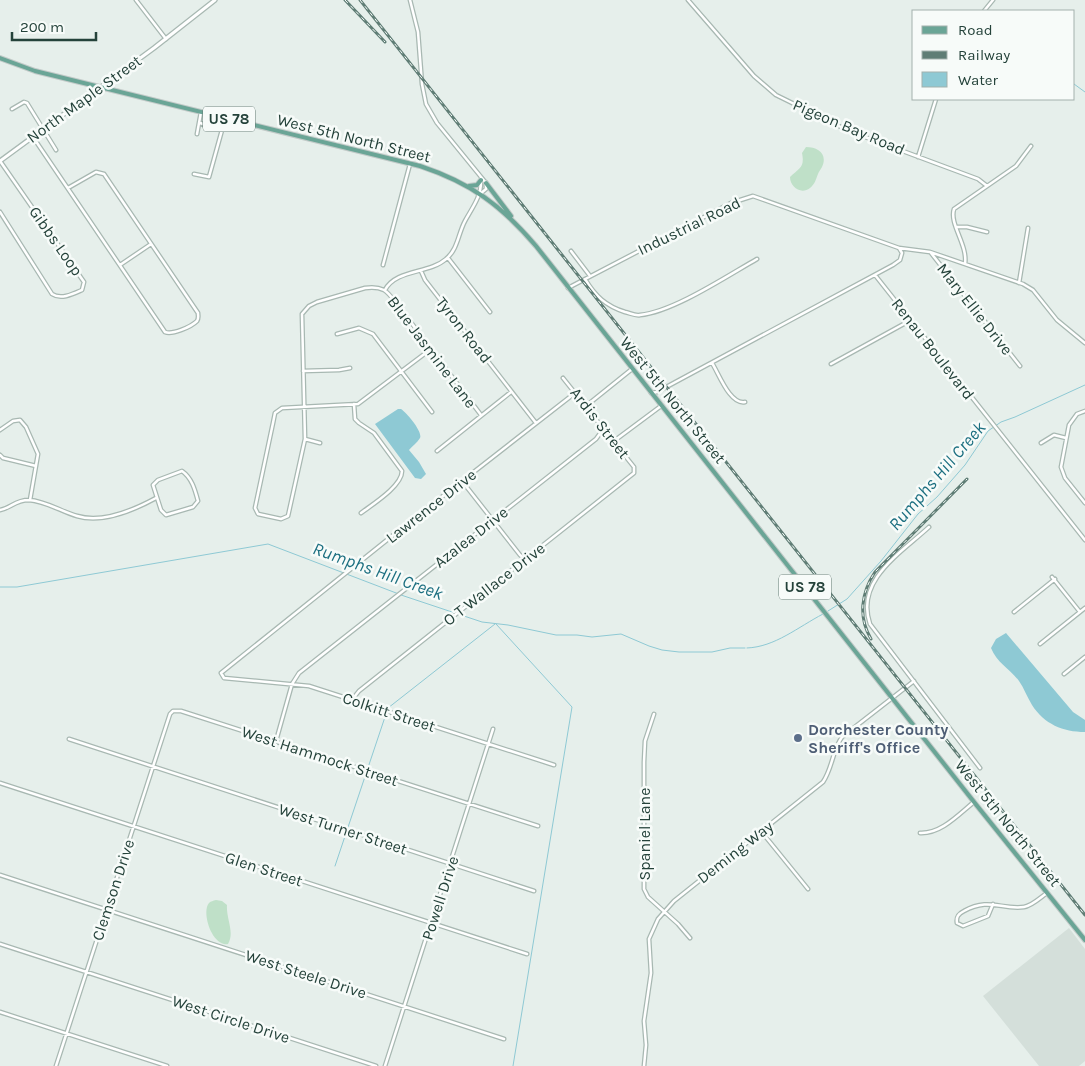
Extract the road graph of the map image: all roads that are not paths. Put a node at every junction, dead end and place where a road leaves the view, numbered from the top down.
1 (136, 0) edge
2 (215, 0) edge
3 (410, 0) edge
4 (688, 0) edge
5 (993, 0) edge
6 (985, 10) edge
7 (166, 39) junction
8 (0, 58) edge
9 (100, 88) junction
10 (936, 100) edge
11 (12, 109) dead end
12 (201, 112) junction
13 (200, 123) junction
14 (43, 129) junction
15 (197, 134) dead end
16 (33, 137) junction
17 (1031, 146) dead end
18 (56, 150) dead end
19 (918, 157) junction
20 (0, 161) edge
21 (410, 164) junction
22 (476, 172) junction
23 (194, 174) dead end
24 (481, 180) junction
25 (486, 183) junction
26 (469, 186) junction
27 (987, 186) junction
28 (68, 188) junction
29 (480, 194) junction
30 (0, 212) edge
31 (511, 218) junction
32 (956, 226) junction
33 (1028, 228) dead end
34 (988, 232) dead end
35 (151, 244) junction
36 (899, 248) junction
37 (570, 251) dead end
38 (930, 252) junction
39 (448, 258) junction
40 (757, 259) dead end
41 (965, 264) junction
42 (120, 265) junction
43 (384, 265) dead end
44 (421, 271) junction
45 (875, 275) junction
46 (590, 276) junction
47 (585, 279) junction
48 (1019, 283) junction
49 (568, 288) junction
50 (385, 290) junction
51 (490, 312) dead end
52 (911, 320) junction
53 (337, 334) dead end
54 (1085, 343) edge
55 (431, 349) junction
56 (712, 363) junction
57 (831, 364) dead end
58 (1020, 366) dead end
59 (350, 368) dead end
60 (632, 369) junction
61 (303, 371) junction
62 (401, 371) junction
63 (563, 378) dead end
64 (511, 390) junction
65 (574, 393) junction
66 (651, 393) junction
67 (746, 402) dead end
68 (354, 404) junction
69 (304, 406) junction
70 (586, 406) junction
71 (661, 406) junction
72 (1085, 410) edge
73 (432, 412) dead end
74 (481, 415) junction
75 (536, 423) junction
76 (604, 428) junction
77 (0, 430) edge
78 (1066, 438) junction
79 (305, 439) junction
80 (614, 441) junction
81 (320, 443) dead end
82 (1041, 443) dead end
83 (437, 451) dead end
84 (0, 455) edge
85 (36, 466) junction
86 (635, 469) joint
87 (462, 481) junction
88 (156, 498) junction
89 (30, 500) junction
90 (1085, 503) edge
91 (0, 510) edge
92 (362, 513) dead end
93 (493, 520) junction
94 (929, 527) dead end
95 (1085, 540) edge
96 (526, 559) junction
97 (1085, 608) edge
98 (1014, 612) dead end
99 (1080, 612) junction
100 (1040, 644) dead end
101 (1085, 657) edge
102 (1064, 674) dead end
103 (221, 676) joint
104 (914, 681) junction
105 (292, 684) junction
106 (892, 698) junction
107 (356, 701) junction
108 (170, 714) joint
109 (654, 714) dead end
110 (493, 729) dead end
111 (69, 739) dead end
112 (276, 741) junction
113 (489, 745) junction
114 (554, 765) dead end
115 (153, 767) junction
116 (980, 768) dead end
117 (0, 783) edge
118 (974, 802) junction
119 (470, 805) junction
120 (538, 826) dead end
121 (134, 827) junction
122 (762, 831) junction
123 (920, 833) dead end
124 (451, 864) junction
125 (0, 875) edge
126 (808, 889) dead end
127 (534, 891) dead end
128 (1047, 893) junction
129 (993, 904) junction
130 (107, 910) junction
131 (664, 910) junction
132 (431, 923) junction
133 (690, 938) dead end
134 (1085, 940) edge
135 (0, 944) edge
136 (527, 954) dead end
137 (87, 972) junction
138 (404, 1006) junction
139 (0, 1012) edge
140 (67, 1033) junction
141 (504, 1039) dead end
142 (56, 1066) edge
143 (167, 1066) edge
144 (376, 1066) edge
145 (385, 1066) edge
146 (644, 1066) edge

1 - 7 street
2 - 7 street, North Maple Street
3 - 22 street
4 - 19 street, Pigeon Bay Road
5 - 6 street
7 - 9 street, North Maple Street
8 - 9 main road, US 78
9 - 12 main road, West 5th North Street / US 78
9 - 14 street, North Maple Street
10 - 19 street
11 - 14 street
12 - 13 street
12 - 21 main road, West 5th North Street / US 78
13 - 15 street
13 - 23 street
14 - 16 street, North Maple Street
14 - 18 street
16 - 20 street, North Maple Street
16 - 28 street
17 - 27 street
19 - 27 street, Pigeon Bay Road
20 - 30 street, Gibbs Loop
21 - 26 main road, West 5th North Street / US 78
21 - 43 street
22 - 24 street
22 - 25 street
24 - 26 main road
24 - 29 street
25 - 29 street
25 - 31 main road
26 - 29 main road, West 5th North Street / US 78
27 - 32 street
28 - 35 street
28 - 42 street
29 - 31 main road, West 5th North Street / US 78
29 - 39 street
31 - 49 main road, West 5th North Street / US 78
32 - 34 street
32 - 41 street
33 - 48 street
35 - 42 street
35 - 42 street
36 - 38 street, Industrial Road
36 - 45 street
36 - 46 street, Industrial Road
37 - 46 street
38 - 41 street, Industrial Road
38 - 58 street, Mary Ellie Drive
39 - 44 street
39 - 51 street
40 - 47 street
41 - 48 street, Industrial Road
44 - 50 street
44 - 64 street, Tyron Road
45 - 52 street, Renau Boulevard
45 - 56 street
46 - 47 street, Industrial Road
47 - 49 street, Industrial Road
48 - 54 street, Industrial Road
49 - 60 main road, West 5th North Street / US 78
50 - 55 street, Blue Jasmine Lane
50 - 61 street, Blue Jasmine Lane
52 - 57 street
52 - 95 street, Renau Boulevard
53 - 62 street
55 - 62 street
55 - 74 street, Blue Jasmine Lane
56 - 66 street
56 - 67 street
59 - 61 street
60 - 66 main road, West 5th North Street / US 78
60 - 70 street
61 - 69 street, Blue Jasmine Lane
62 - 68 street
62 - 73 street
63 - 65 street, Ardis Street
64 - 74 street
64 - 75 street, Tyron Road
65 - 70 street, Ardis Street
65 - 75 street, Lawrence Drive
66 - 71 main road, West 5th North Street / US 78
68 - 69 street
68 - 92 street
69 - 79 street, Blue Jasmine Lane
69 - 79 street, Blue Jasmine Lane
70 - 76 street, Ardis Street
71 - 80 street
71 - 106 main road, West 5th North Street / US 78
72 - 78 street
74 - 83 street
75 - 87 street, Lawrence Drive
76 - 80 street, Ardis Street
76 - 93 street, Azalea Drive
77 - 85 street
78 - 82 street
78 - 90 street
79 - 81 street
80 - 86 street, Ardis Street
84 - 85 street
85 - 89 street
86 - 96 street, O T Wallace Drive
87 - 93 street
87 - 103 street, Lawrence Drive
88 - 88 street
88 - 89 street
89 - 91 street
93 - 96 street
93 - 105 street, Azalea Drive
94 - 104 street
96 - 107 street, O T Wallace Drive
97 - 99 street
98 - 99 street
99 - 100 street
101 - 102 street
103 - 105 street, Colkitt Street
104 - 106 street, Deming Way
104 - 116 street
105 - 107 street, Colkitt Street
105 - 112 street, Azalea Drive
106 - 118 main road, West 5th North Street / US 78
106 - 122 street, Deming Way
107 - 113 street, Colkitt Street
108 - 112 street, West Hammock Street
108 - 115 street, Clemson Drive
109 - 131 street, Spaniel Lane
110 - 113 street, Powell Drive
111 - 115 street, West Turner Street
112 - 119 street, West Hammock Street
113 - 114 street, Colkitt Street
113 - 119 street, Powell Drive
115 - 121 street, Clemson Drive
115 - 124 street, West Turner Street
117 - 121 street, Glen Street
118 - 123 street
118 - 128 main road, West 5th North Street / US 78
119 - 120 street, West Hammock Street
119 - 124 street, Powell Drive
121 - 130 street, Clemson Drive
121 - 132 street, Glen Street
122 - 126 street
122 - 131 street, Deming Way
124 - 127 street, West Turner Street
124 - 132 street, Powell Drive
125 - 130 street, West Steele Drive
128 - 129 street
128 - 134 main road, West 5th North Street / US 78
129 - 129 street
130 - 137 street, Clemson Drive
130 - 138 street, West Steele Drive
131 - 133 street, Spaniel Lane
131 - 146 street, Deming Way
132 - 136 street, Glen Street
132 - 138 street, Powell Drive
135 - 137 street, West Circle Drive
137 - 140 street, Clemson Drive
137 - 144 street, West Circle Drive
138 - 141 street, West Steele Drive
138 - 145 street, Powell Drive
139 - 140 street
140 - 142 street, Clemson Drive
140 - 143 street

